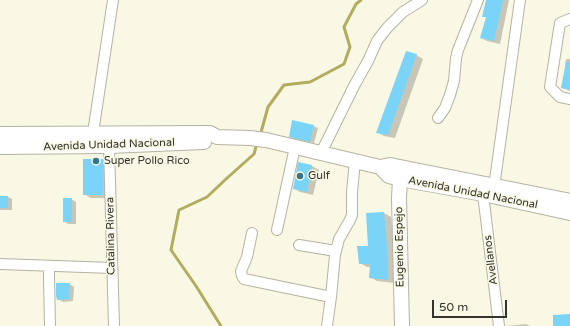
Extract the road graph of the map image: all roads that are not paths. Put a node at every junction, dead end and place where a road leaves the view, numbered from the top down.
1 (113, 0) edge
2 (422, 0) edge
3 (478, 0) edge
4 (520, 0) edge
5 (570, 20) edge
6 (570, 98) edge
7 (438, 118) dead end
8 (93, 133) junction
9 (0, 134) edge
10 (217, 137) junction
11 (109, 146) junction
12 (289, 146) junction
13 (0, 147) edge
14 (321, 153) junction
15 (355, 161) junction
16 (402, 174) junction
17 (489, 191) junction
18 (570, 201) edge
19 (570, 213) edge
20 (277, 230) dead end
21 (252, 233) dead end
22 (299, 244) dead end
23 (336, 251) junction
24 (0, 264) edge
25 (50, 266) junction
26 (112, 268) junction
27 (331, 297) junction
28 (50, 326) edge
29 (114, 326) edge
30 (327, 326) edge
31 (402, 326) edge
32 (499, 326) edge

1 - 8 street
2 - 14 street
3 - 7 street
4 - 17 street, Avellanos
5 - 6 street
8 - 9 main road, Avenida Unidad Nacional
8 - 10 main road, Avenida Unidad Nacional
10 - 11 main road, Avenida Unidad Nacional
10 - 12 main road, Avenida Unidad Nacional
11 - 13 main road, Avenida Unidad Nacional
11 - 26 street, Catalina Rivera
12 - 14 main road, Avenida Unidad Nacional
12 - 20 street
14 - 15 main road, Avenida Unidad Nacional
15 - 16 main road, Avenida Unidad Nacional
15 - 23 street
16 - 17 main road, Avenida Unidad Nacional
16 - 31 main road, Eugenio Espejo
17 - 18 main road, Avenida Unidad Nacional
17 - 19 main road, Avenida Unidad Nacional
17 - 32 street, Avellanos
21 - 27 street
22 - 23 street
23 - 27 street
24 - 25 street
25 - 26 street
25 - 28 street
26 - 29 street, Catalina Rivera
27 - 30 street

